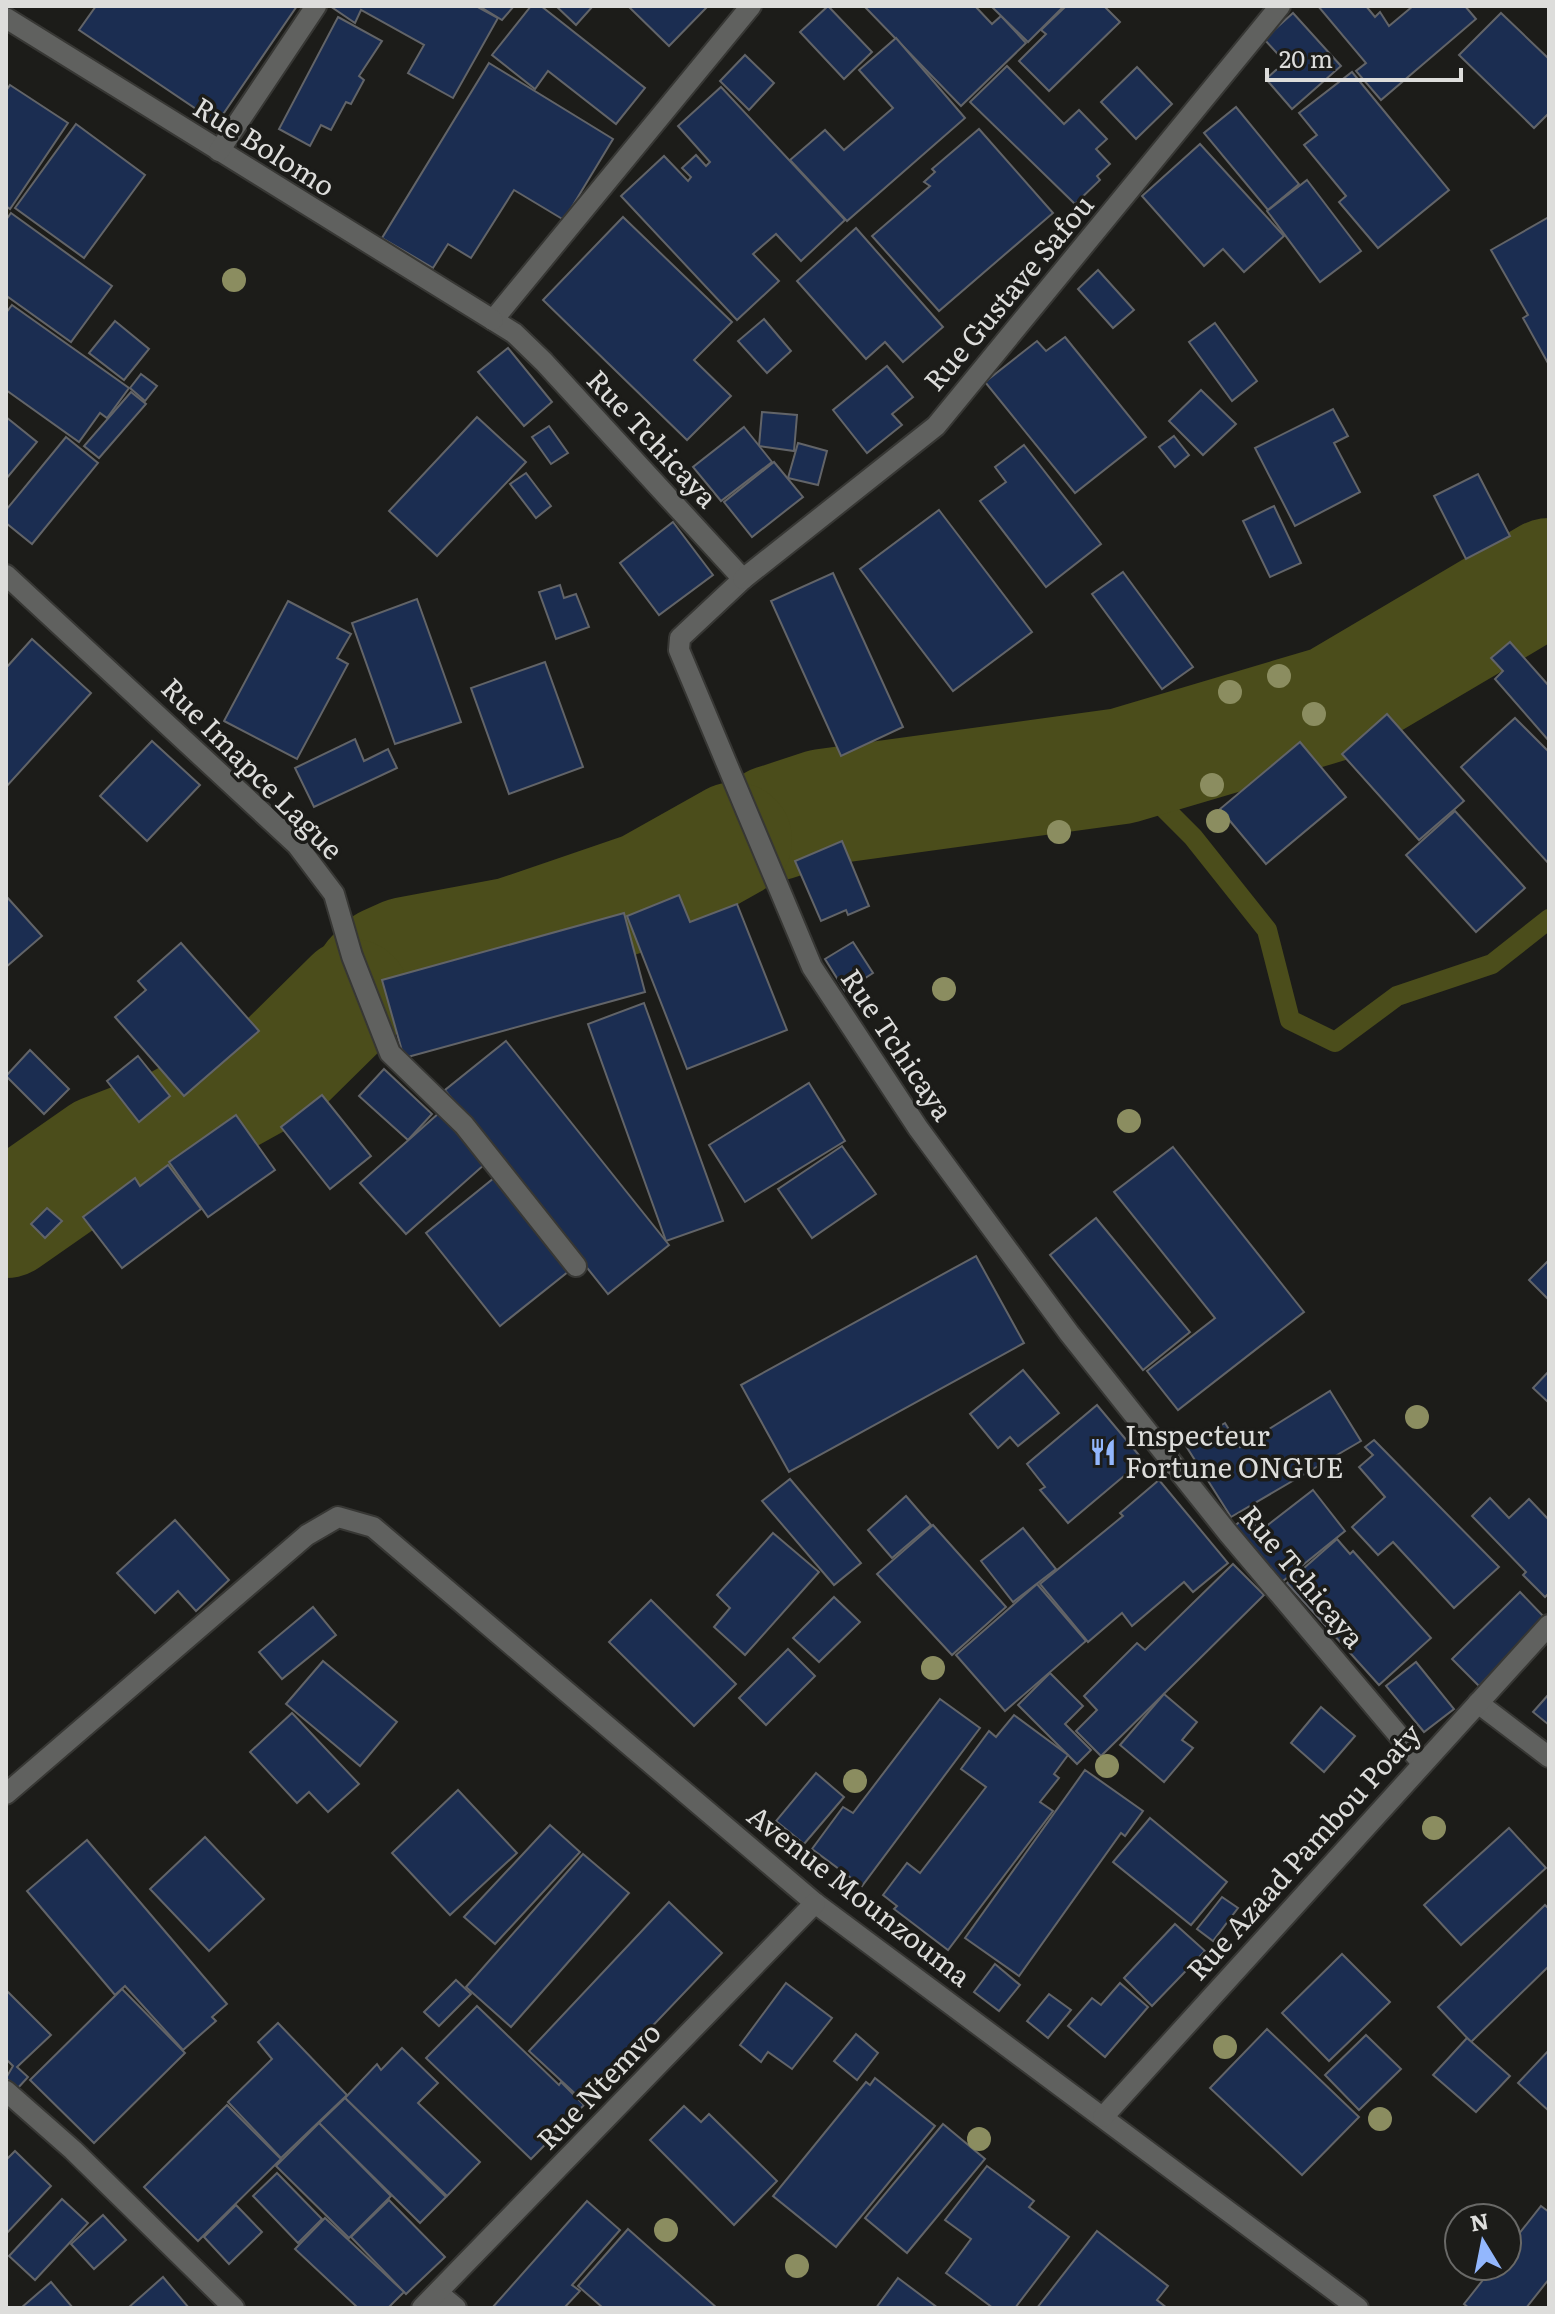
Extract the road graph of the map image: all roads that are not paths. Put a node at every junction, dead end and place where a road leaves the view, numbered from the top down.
1 (316, 6) edge
2 (751, 6) edge
3 (1280, 6) edge
4 (6, 18) edge
5 (219, 151) junction
6 (493, 320) junction
7 (514, 333) joint
8 (6, 575) edge
9 (743, 579) junction
10 (576, 1266) dead end
11 (1549, 1625) edge
12 (1478, 1703) junction
13 (1549, 1757) edge
14 (1422, 1763) junction
15 (6, 1794) edge
16 (815, 1903) junction
17 (6, 2091) edge
18 (1103, 2117) junction
19 (438, 2293) junction
20 (234, 2308) edge
21 (422, 2308) edge
22 (456, 2308) edge
23 (1358, 2308) edge

1 - 5 street
2 - 6 street
3 - 9 street, Rue Gustave Safou
4 - 5 street, Rue Bolomo
5 - 6 street, Rue Bolomo
6 - 7 street, Rue Bolomo
7 - 9 street, Rue Tchicaya
8 - 10 street, Rue Imapce Lague
9 - 14 street, Rue Tchicaya
11 - 12 street, Rue Azaad Pambou Poaty
12 - 13 street
12 - 14 street, Rue Azaad Pambou Poaty
14 - 18 street, Rue Azaad Pambou Poaty
15 - 16 street, Avenue Mounzouma
16 - 18 street, Avenue Mounzouma
16 - 19 street, Rue Ntemvo
17 - 20 street
18 - 23 street, Avenue Mounzouma
19 - 21 street, Rue Ntemvo
19 - 22 street

